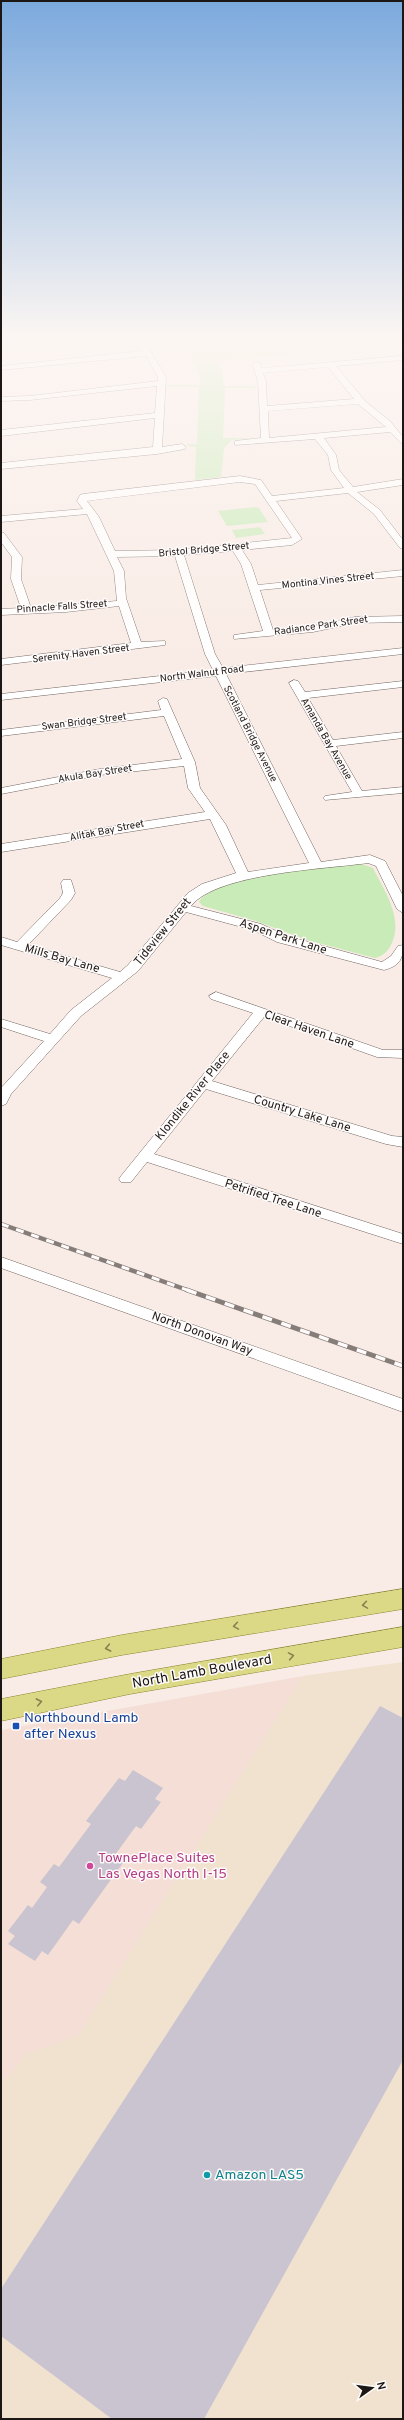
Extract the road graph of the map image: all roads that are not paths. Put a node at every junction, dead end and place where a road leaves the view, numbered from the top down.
1 (170, 449) edge
2 (328, 449) edge
3 (157, 451) joint
4 (1, 466) edge
5 (403, 482) edge
6 (351, 490) junction
7 (268, 499) junction
8 (90, 511) junction
9 (1, 519) edge
10 (1, 535) edge
11 (403, 546) edge
12 (236, 548) junction
13 (111, 554) junction
14 (179, 554) junction
15 (403, 573) edge
16 (254, 588) junction
17 (122, 603) junction
18 (27, 610) junction
19 (1, 612) edge
20 (403, 619) edge
21 (269, 634) junction
22 (238, 637) dead end
23 (161, 643) dead end
24 (138, 647) junction
25 (403, 651) edge
26 (1, 662) edge
27 (218, 672) junction
28 (294, 682) dead end
29 (403, 684) edge
30 (302, 696) junction
31 (1, 697) edge
32 (162, 701) dead end
33 (168, 712) junction
34 (1, 733) edge
35 (403, 735) edge
36 (329, 744) junction
37 (189, 762) junction
38 (403, 790) edge
39 (1, 791) edge
40 (359, 796) junction
41 (329, 798) dead end
42 (213, 815) junction
43 (1, 848) edge
44 (316, 866) junction
45 (242, 876) junction
46 (67, 882) dead end
47 (398, 890) edge
48 (182, 907) junction
49 (403, 909) edge
50 (1, 941) edge
51 (20, 946) junction
52 (403, 949) edge
53 (124, 977) junction
54 (216, 996) dead end
55 (260, 1014) junction
56 (1, 1023) edge
57 (52, 1040) junction
58 (403, 1054) edge
59 (202, 1083) junction
60 (1, 1101) edge
61 (403, 1142) edge
62 (144, 1156) junction
63 (126, 1179) dead end
64 (403, 1239) edge
65 (1, 1262) edge
66 (403, 1406) edge
67 (403, 1598) edge
68 (403, 1637) edge
69 (1, 1669) edge
70 (1, 1710) edge

1 - 3 street
2 - 6 street
3 - 4 street
5 - 6 street
6 - 7 street
6 - 11 street
7 - 8 street
7 - 12 street, Bristol Bridge Street
8 - 9 street
8 - 13 street
10 - 18 street
12 - 14 street, Bristol Bridge Street
12 - 16 street
13 - 14 street, Bristol Bridge Street
13 - 17 street
14 - 27 street, Scotland Bridge Avenue
15 - 16 street, Montina Vines Street
16 - 21 street
17 - 18 street, Pinnacle Falls Street
17 - 24 street
18 - 19 street, Pinnacle Falls Street
20 - 21 street, Radiance Park Street
21 - 22 street, Radiance Park Street
23 - 24 street, Serenity Haven Street
24 - 26 street, Serenity Haven Street
25 - 27 street, North Walnut Road
27 - 31 street, North Walnut Road
27 - 44 street, Scotland Bridge Avenue
28 - 30 street, Amanda Bay Avenue
29 - 30 street
30 - 36 street, Amanda Bay Avenue
32 - 33 street
33 - 34 street, Swan Bridge Street
33 - 37 street
35 - 36 street
36 - 40 street, Amanda Bay Avenue
37 - 39 street, Akula Bay Street
37 - 42 street
38 - 40 street
40 - 41 street
42 - 43 street, Alitak Bay Street
42 - 45 street
44 - 45 street, Tideview Street
44 - 47 street, Tideview Street
45 - 48 street, Tideview Street
46 - 51 street
47 - 49 street
48 - 52 street, Aspen Park Lane
48 - 53 street, Tideview Street
50 - 51 street, Mills Bay Lane
51 - 53 street, Mills Bay Lane
53 - 57 street, Tideview Street
54 - 55 street, Clear Haven Lane
55 - 58 street, Clear Haven Lane
55 - 59 street, Klondike River Place
56 - 57 street
57 - 60 street, Tideview Street
59 - 61 street, Country Lake Lane
59 - 62 street, Klondike River Place
62 - 63 street, Klondike River Place
62 - 64 street, Petrified Tree Lane
65 - 66 street, North Donovan Way
67 -> 69 main road
70 -> 68 main road, North Lamb Boulevard

